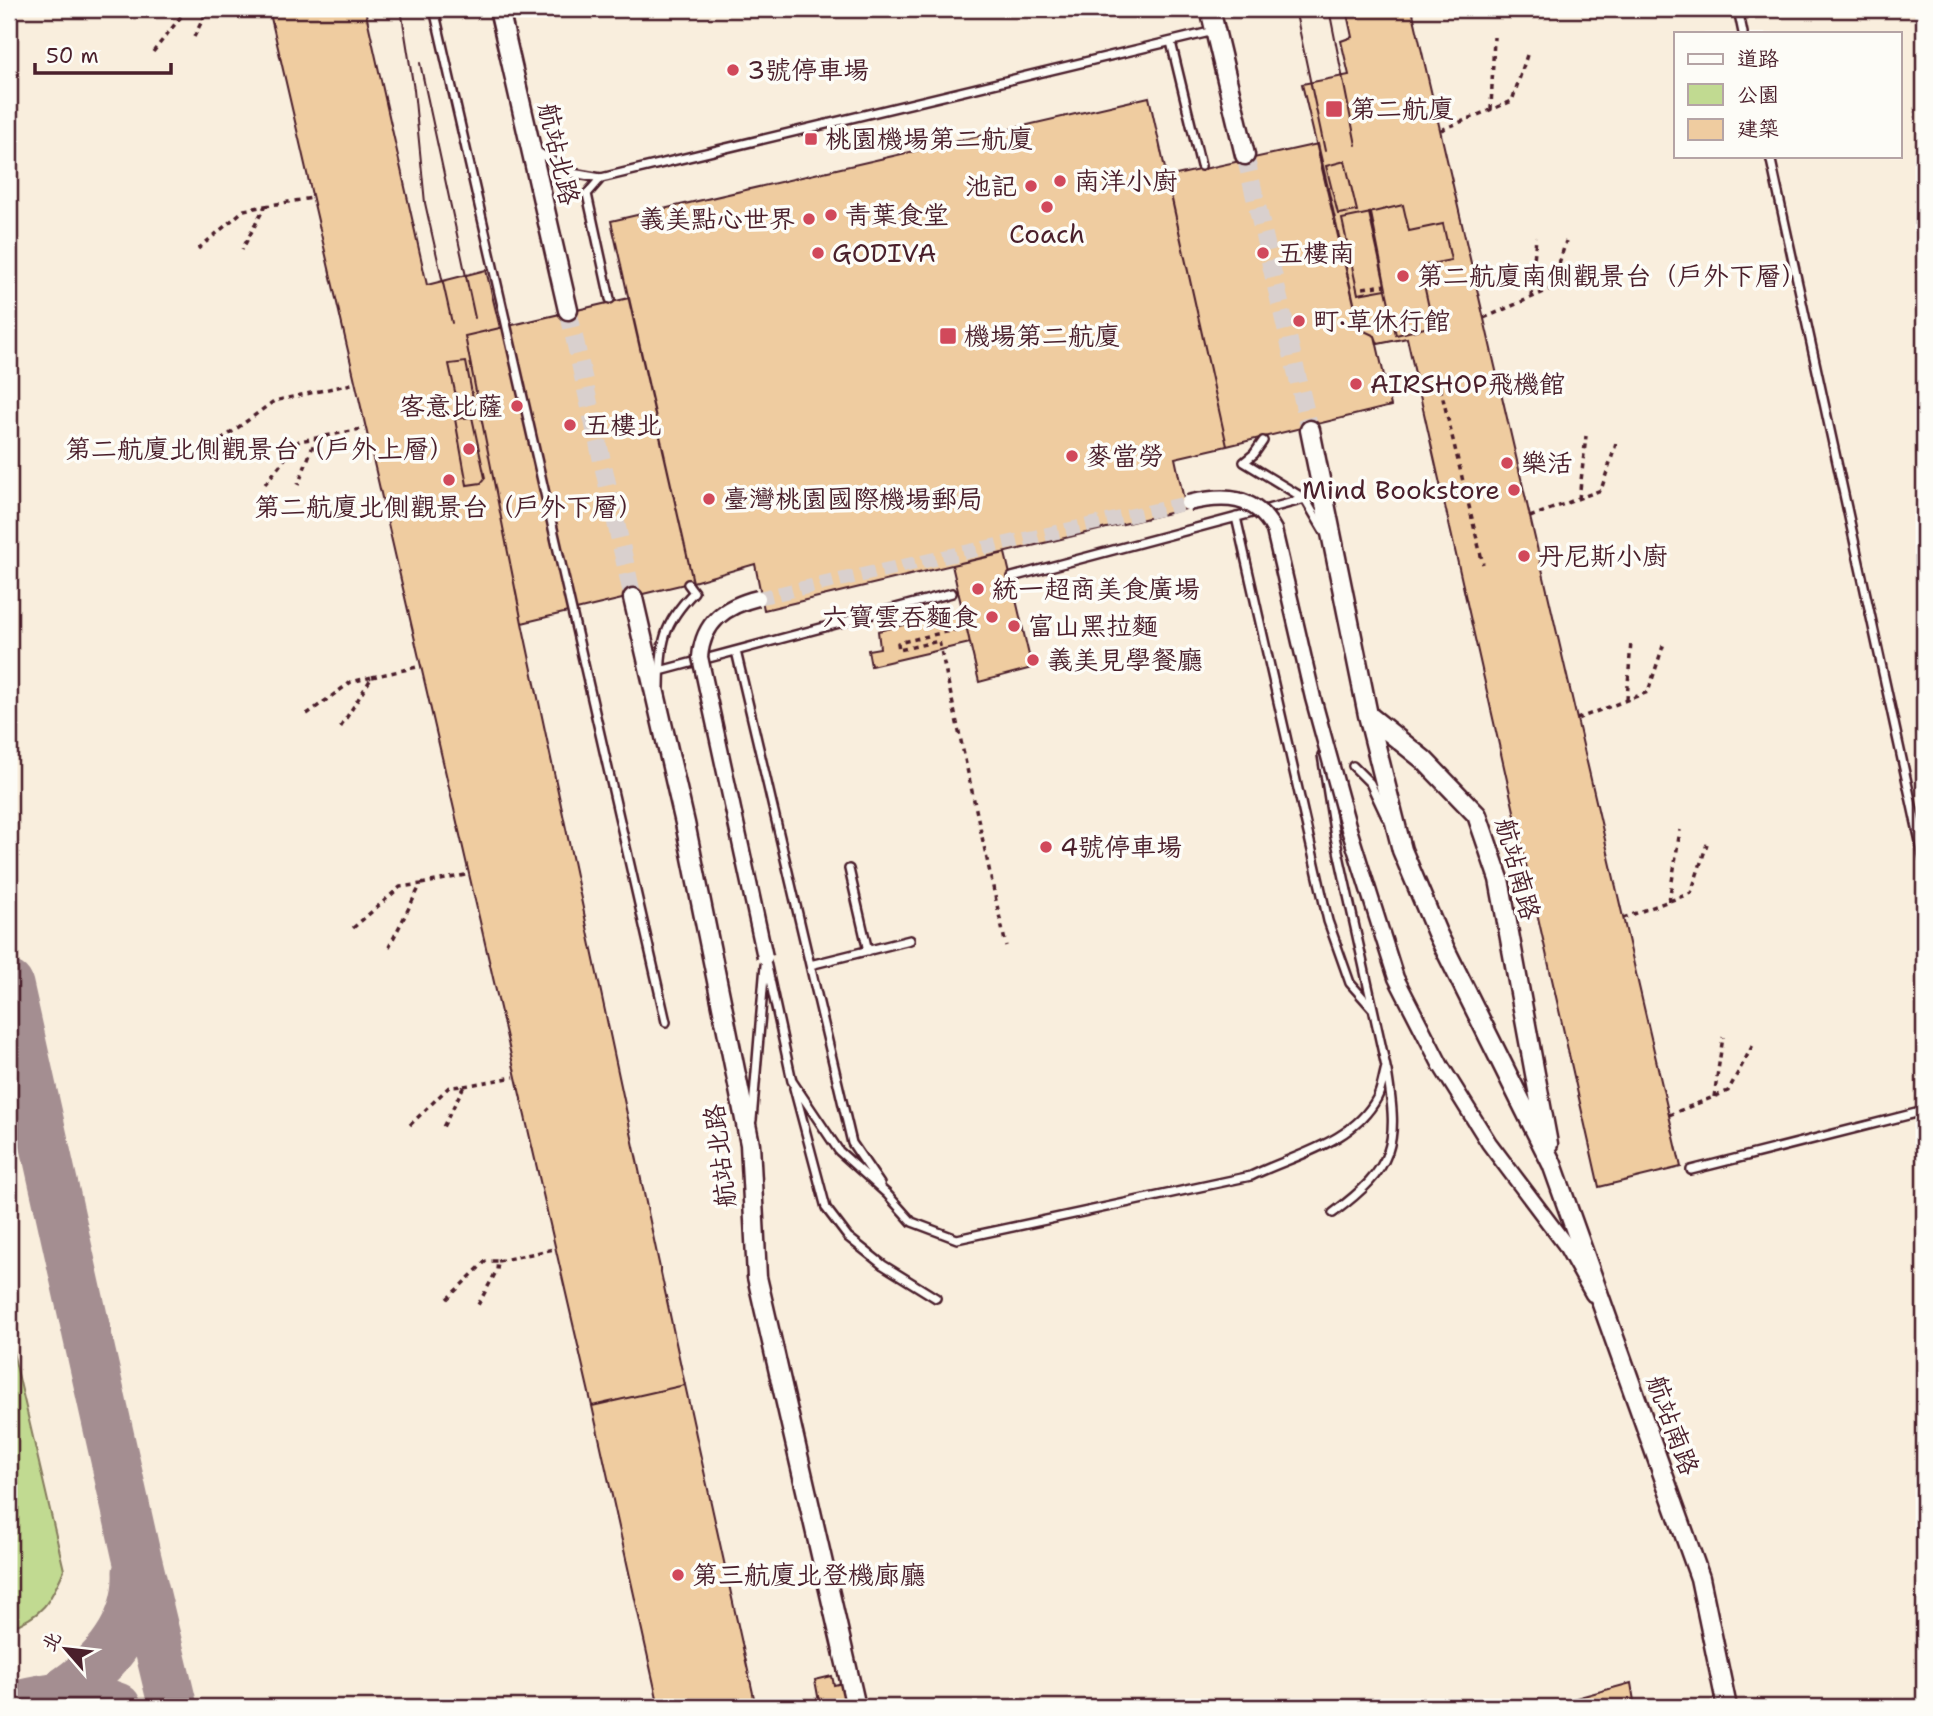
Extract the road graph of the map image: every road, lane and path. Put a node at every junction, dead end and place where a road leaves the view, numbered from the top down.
1 (187, 9) edge
2 (208, 9) edge
3 (434, 9) edge
4 (499, 9) edge
5 (1210, 9) edge
6 (1738, 9) edge
7 (1215, 30) junction
8 (1744, 32) edge
9 (194, 37) dead end
10 (1494, 37) dead end
11 (1171, 43) junction
12 (153, 52) dead end
13 (1528, 52) dead end
14 (1491, 110) junction
15 (1441, 130) dead end
16 (531, 147) junction
17 (1245, 155) tunnel mouth
18 (1770, 158) edge
19 (1201, 166) dead end
20 (601, 178) junction
21 (312, 198) dead end
22 (265, 206) junction
23 (1536, 237) dead end
24 (1566, 241) dead end
25 (198, 249) dead end
26 (242, 250) dead end
27 (1385, 285) dead end
28 (1363, 288) dead end
29 (1531, 298) junction
30 (610, 299) dead end
31 (568, 310) tunnel mouth
32 (1484, 318) dead end
33 (1438, 378) dead end
34 (356, 383) dead end
35 (366, 428) dead end
36 (1310, 430) tunnel mouth
37 (1586, 436) dead end
38 (316, 439) junction
39 (1263, 441) dead end
40 (1617, 441) dead end
41 (213, 446) dead end
42 (265, 484) dead end
43 (298, 485) dead end
44 (1305, 499) junction
45 (1578, 499) junction
46 (1188, 503) tunnel mouth
47 (1236, 517) junction
48 (1531, 517) dead end
49 (1336, 551) junction
50 (1483, 564) dead end
51 (1012, 577) dead end
52 (688, 584) dead end
53 (952, 593) dead end
54 (633, 598) tunnel mouth
55 (758, 598) tunnel mouth
56 (967, 627) dead end
57 (1631, 641) dead end
58 (1664, 643) dead end
59 (736, 651) junction
60 (422, 666) dead end
61 (660, 671) junction
62 (372, 677) junction
63 (1313, 698) junction
64 (1627, 700) junction
65 (659, 712) junction
66 (307, 714) dead end
67 (1368, 715) junction
68 (1577, 719) dead end
69 (340, 728) dead end
70 (1353, 766) dead end
71 (1680, 830) dead end
72 (1707, 844) dead end
73 (1402, 850) junction
74 (1924, 860) edge
75 (849, 869) dead end
76 (470, 874) dead end
77 (421, 884) junction
78 (1669, 901) junction
79 (1623, 918) dead end
80 (353, 928) dead end
81 (910, 940) dead end
82 (1006, 946) dead end
83 (389, 947) dead end
84 (868, 951) junction
85 (765, 957) junction
86 (810, 965) junction
87 (1375, 1012) junction
88 (666, 1021) dead end
89 (1723, 1037) dead end
90 (1754, 1043) dead end
91 (1386, 1067) junction
92 (514, 1077) dead end
93 (792, 1081) junction
94 (464, 1086) junction
95 (1714, 1097) junction
96 (1924, 1111) edge
97 (1669, 1115) dead end
98 (410, 1125) dead end
99 (441, 1131) dead end
100 (750, 1144) junction
101 (1552, 1164) junction
102 (1691, 1170) dead end
103 (887, 1194) junction
104 (1332, 1213) dead end
105 (554, 1249) dead end
106 (498, 1261) junction
107 (936, 1298) dead end
108 (447, 1299) dead end
109 (478, 1305) dead end
110 (1609, 1323) junction
111 (856, 1707) edge
112 (1727, 1707) edge

1 - 12 path
2 - 9 path
3 - 88 lane
4 - 16 street, 航站北路
5 - 7 street
6 - 8 lane
7 - 11 lane
7 - 17 street
10 - 14 path
11 - 19 lane
11 - 20 lane
13 - 14 path
14 - 15 path
16 - 20 lane
16 - 31 street, 航站北路
18 - 74 lane
20 - 30 lane
21 - 22 path
22 - 25 path
22 - 26 path
23 - 29 path
24 - 29 path
27 - 28 path
29 - 32 path
33 - 50 path
34 - 41 path
35 - 38 path
36 - 49 street, 航站南路
37 - 45 path
38 - 42 path
38 - 43 path
39 - 44 lane
40 - 45 path
44 - 47 lane
44 - 49 lane
45 - 48 path
46 - 63 street, bridge
47 - 51 lane
47 - 87 lane
49 - 67 street, 航站南路
52 - 61 lane
53 - 59 lane
54 - 65 street, 航站北路
55 - 85 street, bridge
56 - 82 path
57 - 64 path
58 - 64 path
59 - 61 lane
59 - 86 lane
60 - 62 path
61 - 65 lane
62 - 66 path
62 - 69 path
63 - 87 lane, bridge
63 - 110 street, bridge
64 - 68 path
65 - 100 street, 航站北路
67 - 73 street, 航站南路
67 - 101 street, 航站南路
70 - 73 lane
71 - 78 path
72 - 78 path
73 - 101 street, 航站南路
75 - 84 lane
76 - 77 path
77 - 80 path
77 - 83 path
78 - 79 path
81 - 84 lane
84 - 86 lane
85 - 93 lane
85 - 100 lane
86 - 103 lane
87 - 91 lane
89 - 95 path
90 - 95 path
91 - 103 lane
91 - 104 lane
92 - 94 path
93 - 103 lane
93 - 107 lane
94 - 98 path
94 - 99 path
95 - 97 path
96 - 102 lane
100 - 111 street, 航站北路
101 - 110 street, 航站南路
105 - 106 path
106 - 108 path
106 - 109 path
110 - 112 street, 航站南路

